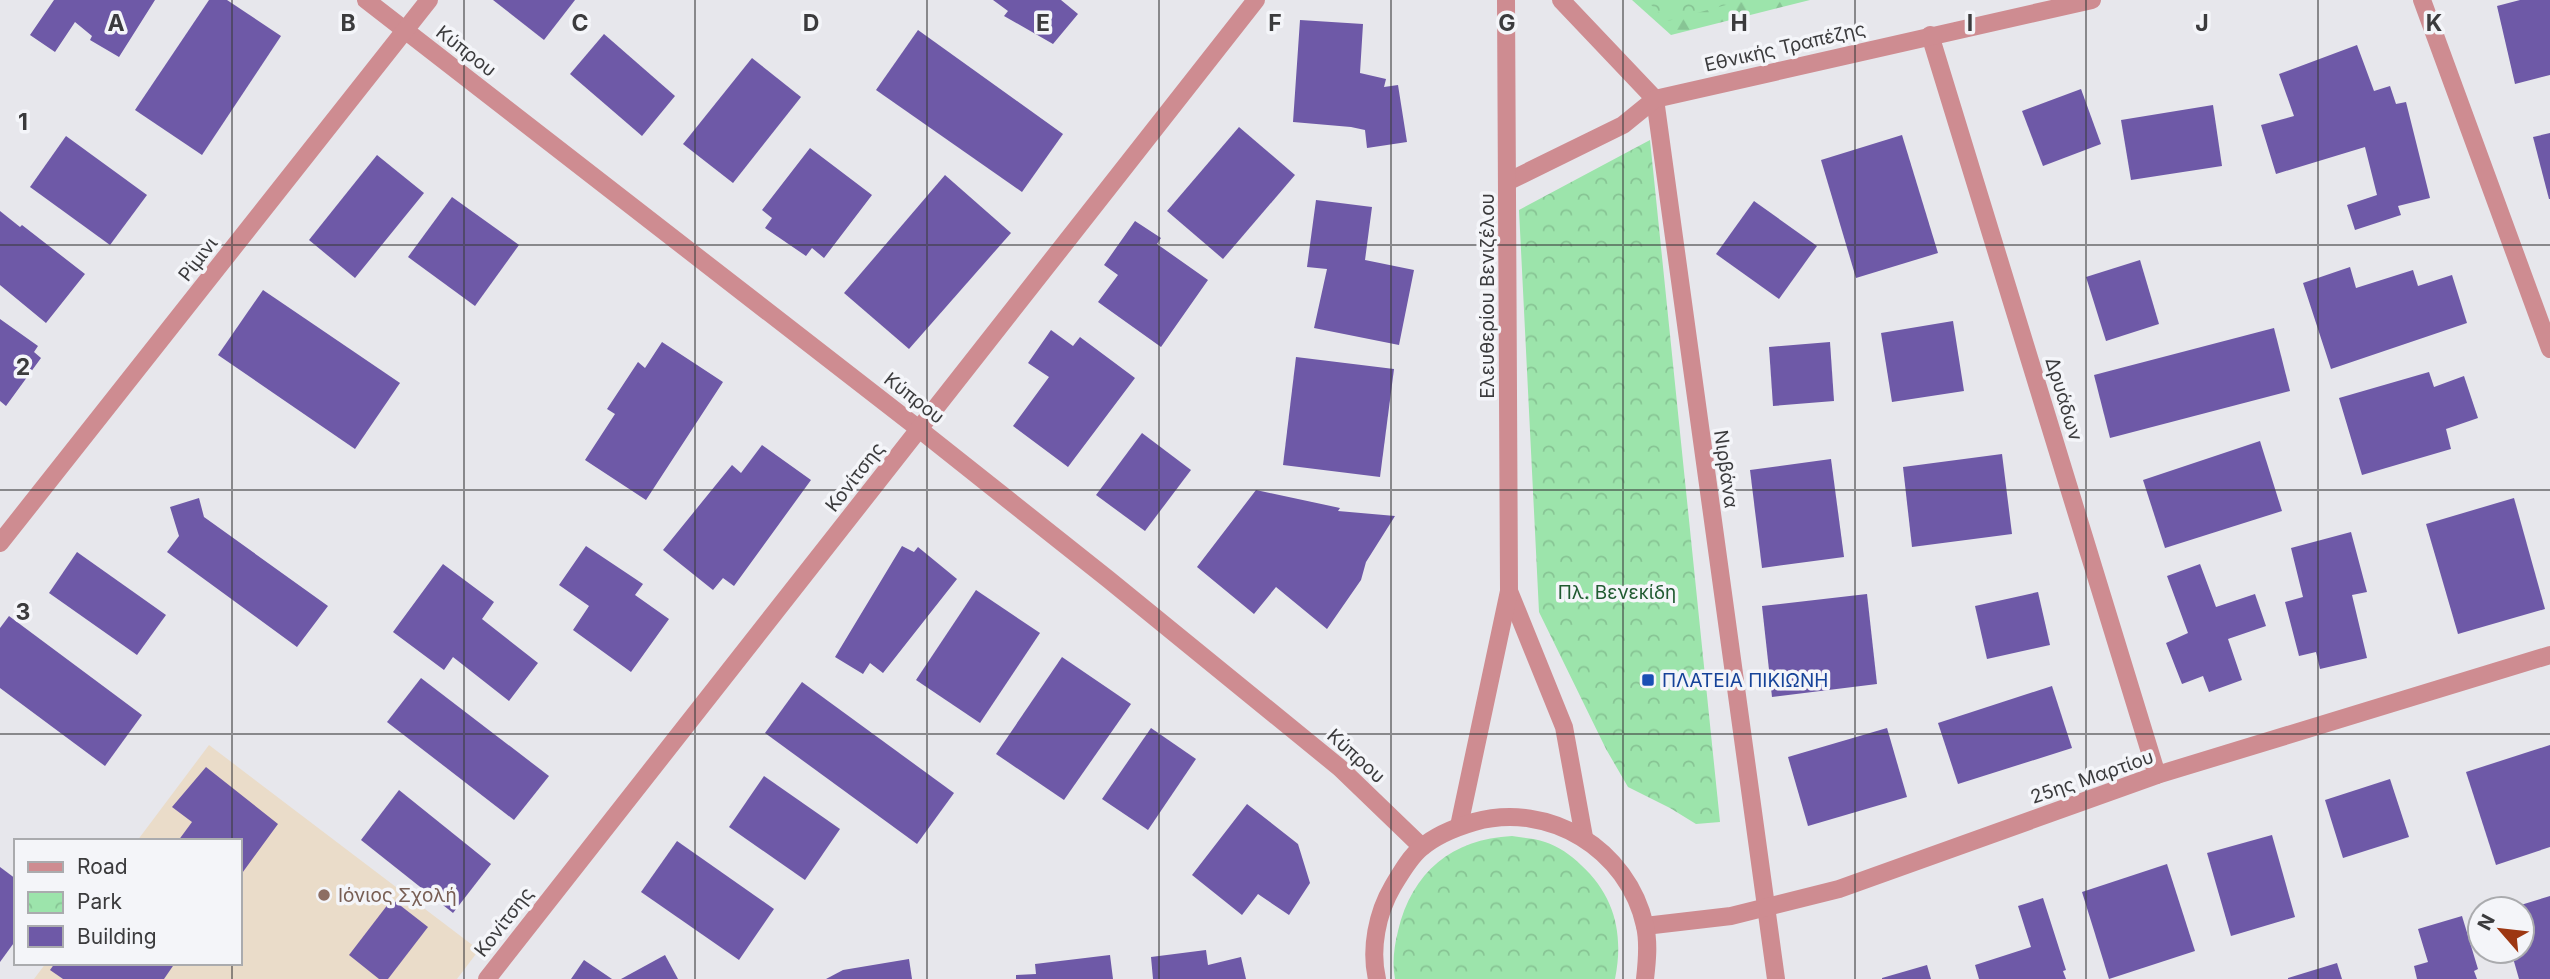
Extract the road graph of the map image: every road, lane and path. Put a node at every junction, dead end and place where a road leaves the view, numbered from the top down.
1 (366, 0) edge
2 (429, 0) edge
3 (1256, 0) edge
4 (1506, 0) edge
5 (1561, 0) edge
6 (2092, 0) edge
7 (2422, 0) edge
8 (405, 30) junction
9 (1930, 35) junction
10 (1655, 99) junction
11 (1507, 182) junction
12 (2550, 349) edge
13 (919, 429) junction
14 (0, 543) edge
15 (1509, 591) junction
16 (2550, 655) edge
17 (2532, 660) junction
18 (2550, 667) edge
19 (2157, 775) junction
20 (1459, 827) junction
21 (1584, 837) junction
22 (1422, 847) junction
23 (1765, 909) junction
24 (1645, 926) junction
25 (486, 979) edge
26 (1377, 979) edge
27 (1645, 979) edge
28 (1776, 979) edge

1 - 8 street, Κύπρου
2 - 8 street, Ρίμινι
3 - 13 street, Κονίτσης
4 - 11 street, Ελευθερίου Βενιζέλου
5 - 10 street
6 - 9 street, Εθνικής Τραπέζης
7 - 12 street
8 - 13 street, Κύπρου
8 - 14 street, Ρίμινι
9 - 10 street, Εθνικής Τραπέζης
9 - 19 street, Δρυάδων
10 - 11 street, Εθνικής Τραπέζης
10 - 23 street, Νιρβάνα
11 - 15 street, Ελευθερίου Βενιζέλου
13 - 22 street, Κύπρου
13 - 25 street, Κονίτσης
15 - 20 street, Ελευθερίου Βενιζέλου
15 - 21 street, Ελευθερίου Βενιζέλου
16 - 17 street, 25ης Μαρτίου
17 - 18 street
17 - 19 street, 25ης Μαρτίου
19 - 23 street, 25ης Μαρτίου
20 - 21 street
20 - 22 street
21 - 24 street
22 - 26 street
23 - 24 street, 25ης Μαρτίου
23 - 28 street, Νιρβάνα
24 - 27 street

